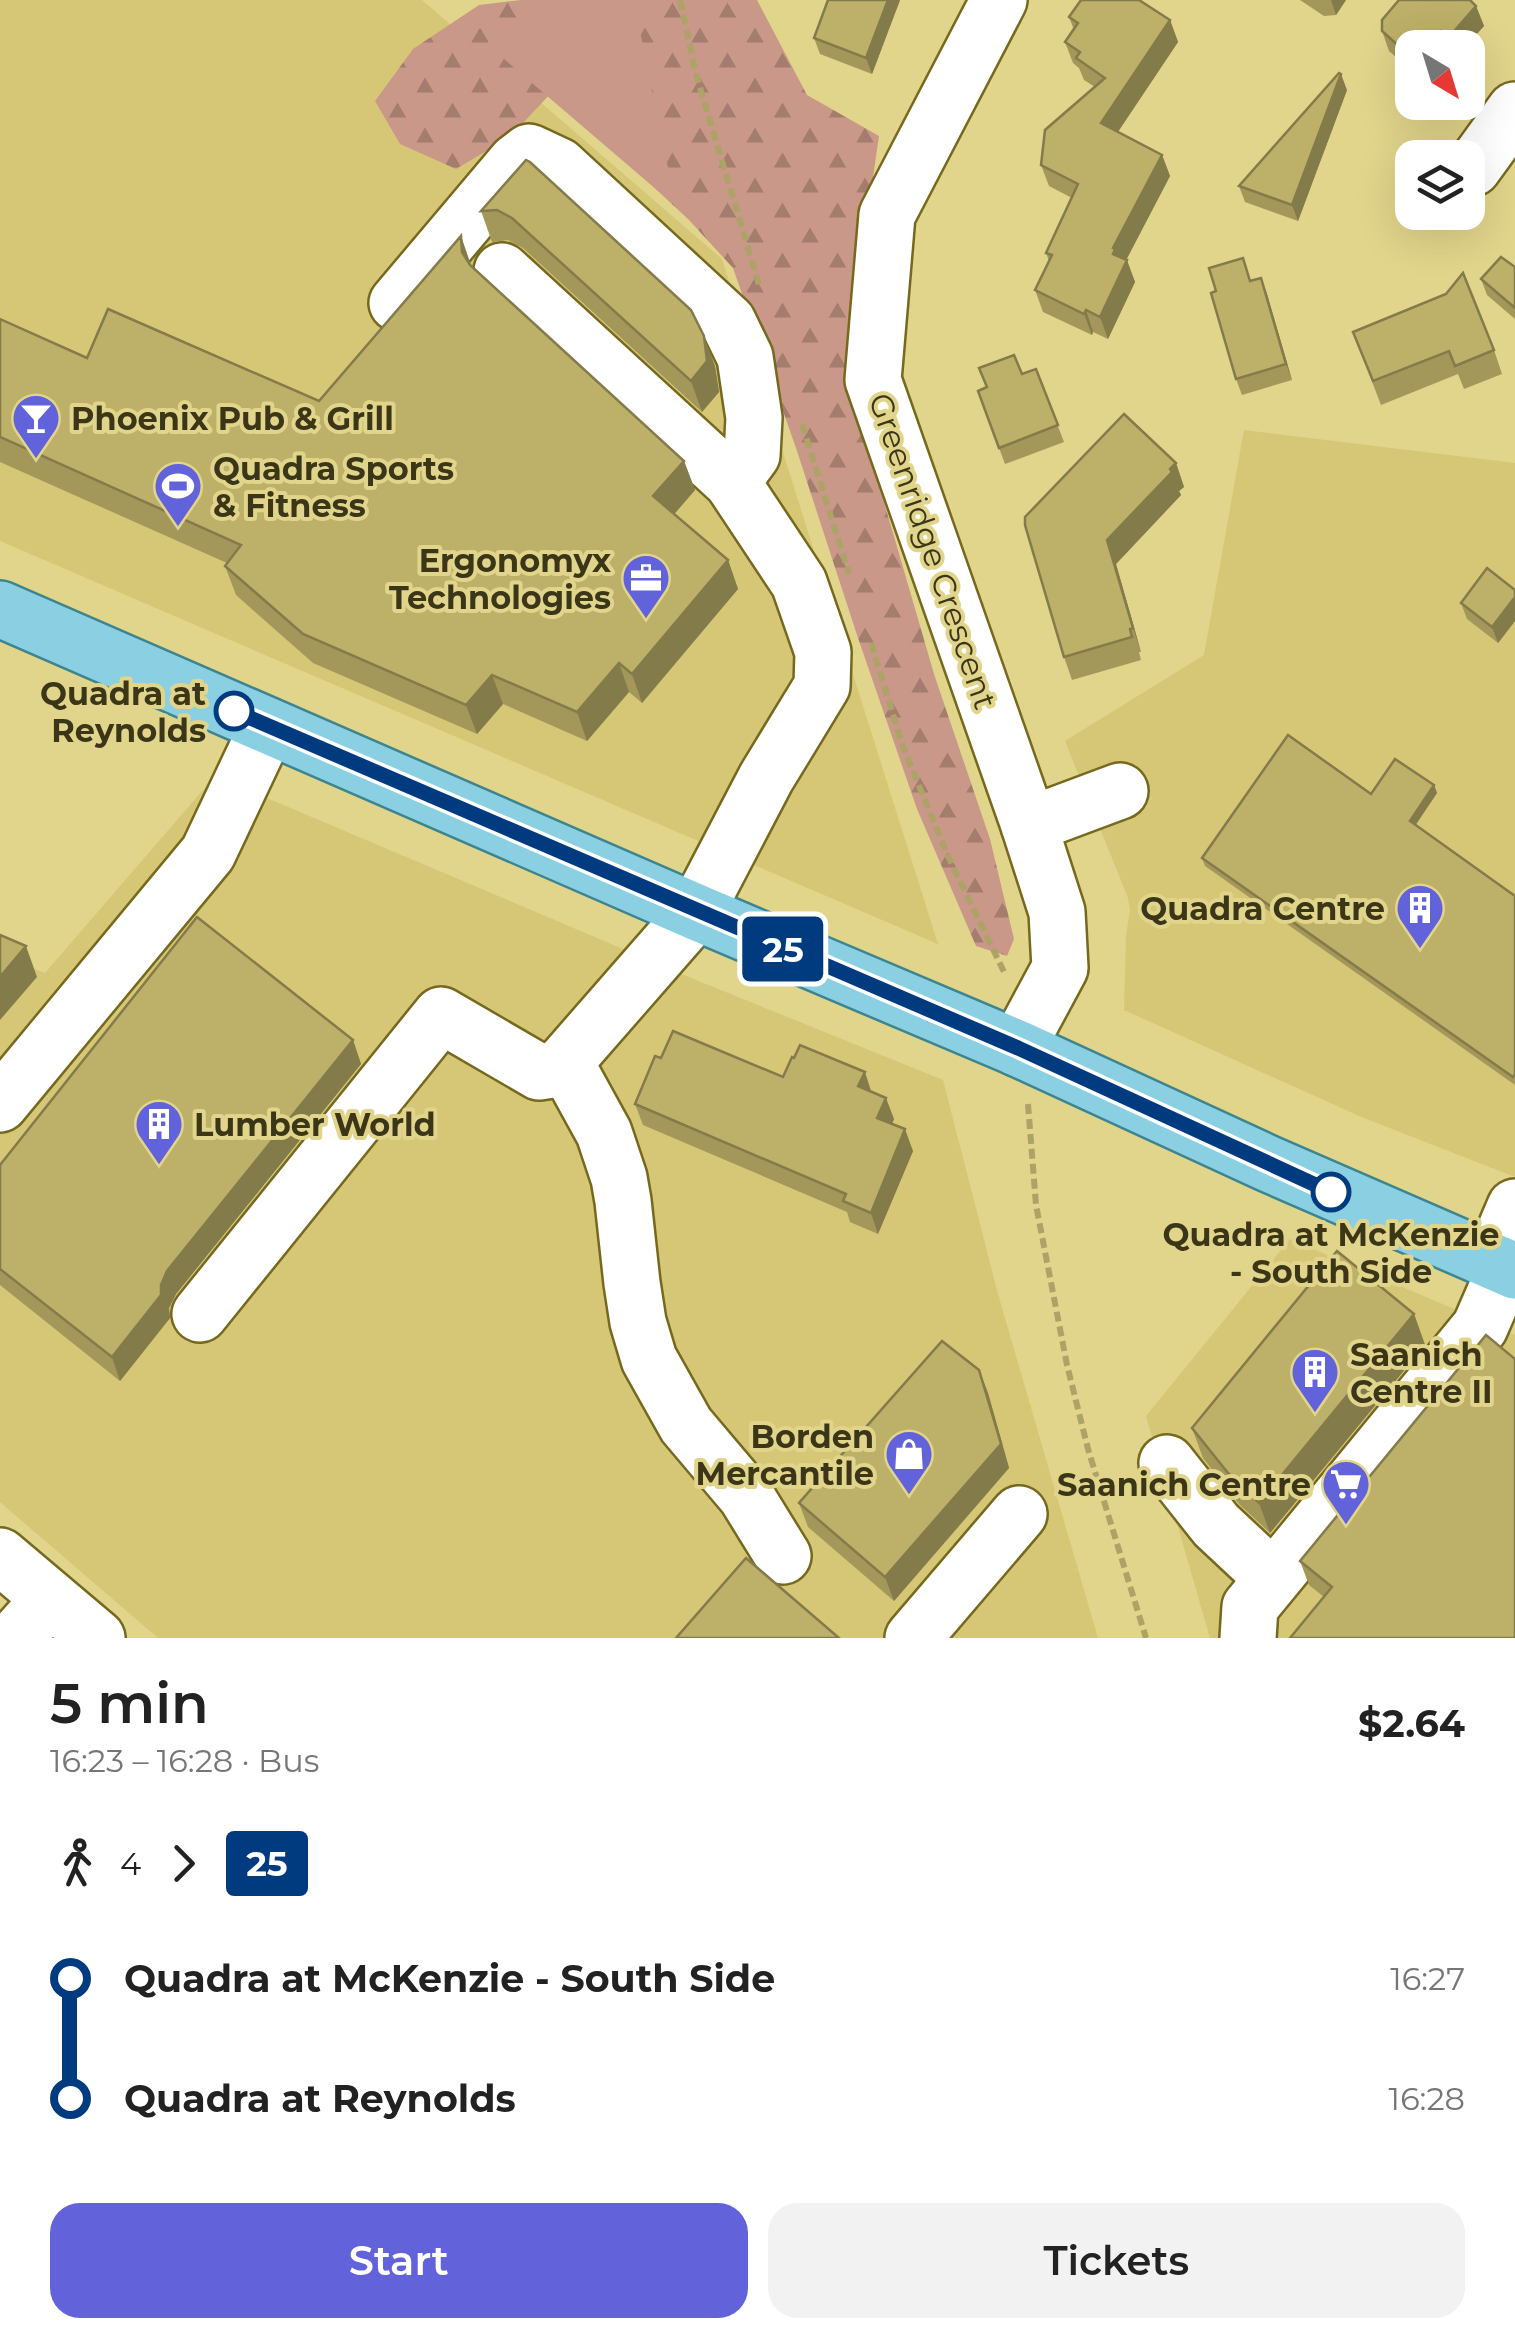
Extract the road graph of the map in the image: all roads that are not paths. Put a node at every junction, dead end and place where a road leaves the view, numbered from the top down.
1 (999, 0) edge
2 (1515, 110) edge
3 (1485, 151) edge
4 (502, 271) dead end
5 (397, 302) dead end
6 (732, 482) junction
7 (0, 610) edge
8 (268, 726) junction
9 (1120, 792) dead end
10 (1029, 825) junction
11 (696, 912) junction
12 (565, 1062) junction
13 (1022, 1068) junction
14 (0, 1104) edge
15 (1515, 1207) edge
16 (1504, 1266) edge
17 (200, 1314) dead end
18 (1166, 1463) dead end
19 (1019, 1514) dead end
20 (0, 1556) edge
21 (783, 1556) dead end
22 (1263, 1569) dead end
23 (33, 1619) edge
24 (97, 1638) edge
25 (913, 1638) edge
26 (1248, 1638) edge

1 - 10 street, Greenridge Crescent
2 - 3 street
4 - 6 street
5 - 6 street
6 - 11 street
7 - 8 main road
8 - 11 main road
8 - 14 street
9 - 10 street
10 - 13 street, Greenridge Crescent
11 - 12 street
11 - 13 main road
12 - 17 street
12 - 21 street
13 - 16 main road
15 - 16 street
16 - 26 street
18 - 22 street
19 - 25 street
20 - 23 street
23 - 24 street

